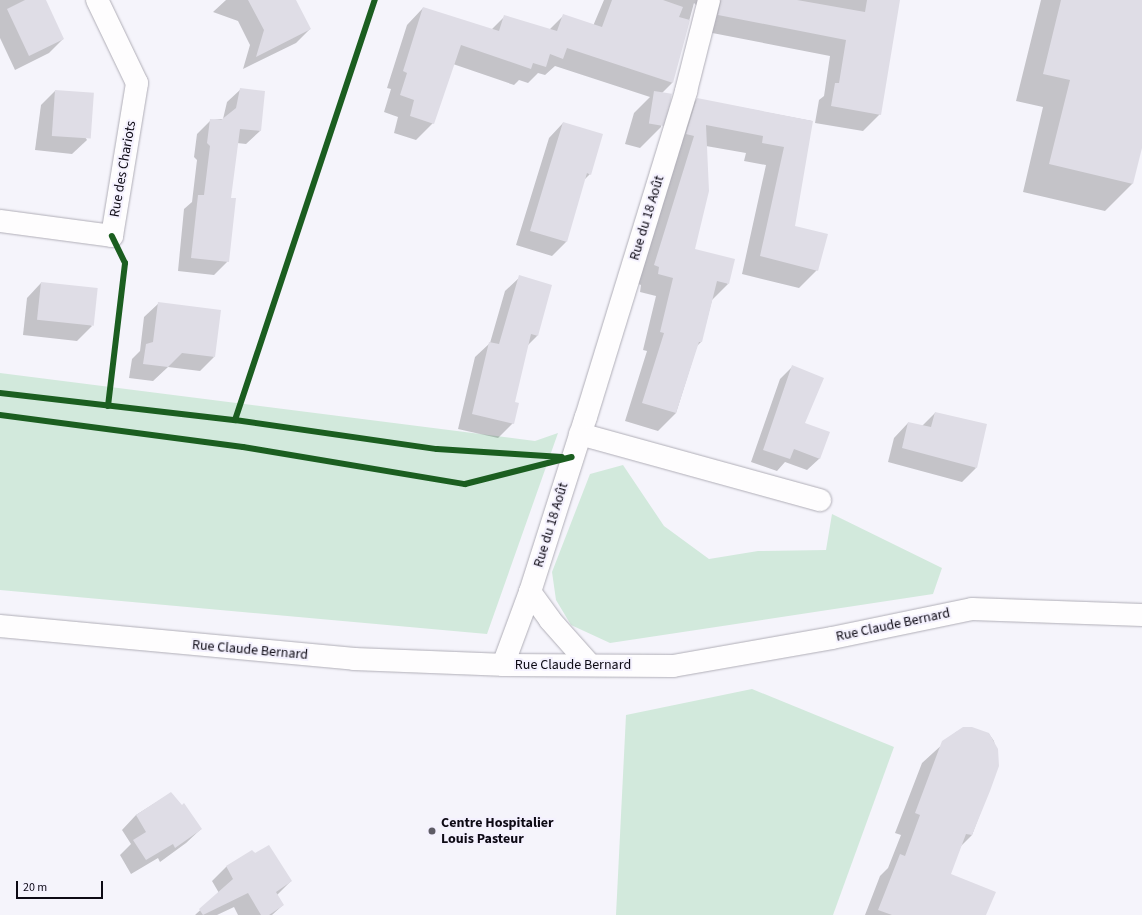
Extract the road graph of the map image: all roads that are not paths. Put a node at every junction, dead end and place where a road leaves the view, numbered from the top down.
1 (97, 0) edge
2 (709, 0) edge
3 (0, 221) edge
4 (580, 434) junction
5 (820, 500) dead end
6 (530, 592) junction
7 (1142, 615) edge
8 (0, 626) edge
9 (503, 665) junction
10 (590, 665) junction

1 - 3 street, Rue des Chariots
2 - 4 street, Rue du 18 Août
4 - 5 street
4 - 6 street, Rue du 18 Août
6 - 9 street, Rue du 18 Août
6 - 10 street
7 - 10 street, Rue Claude Bernard
8 - 9 street, Rue Claude Bernard
9 - 10 street, Rue Claude Bernard

